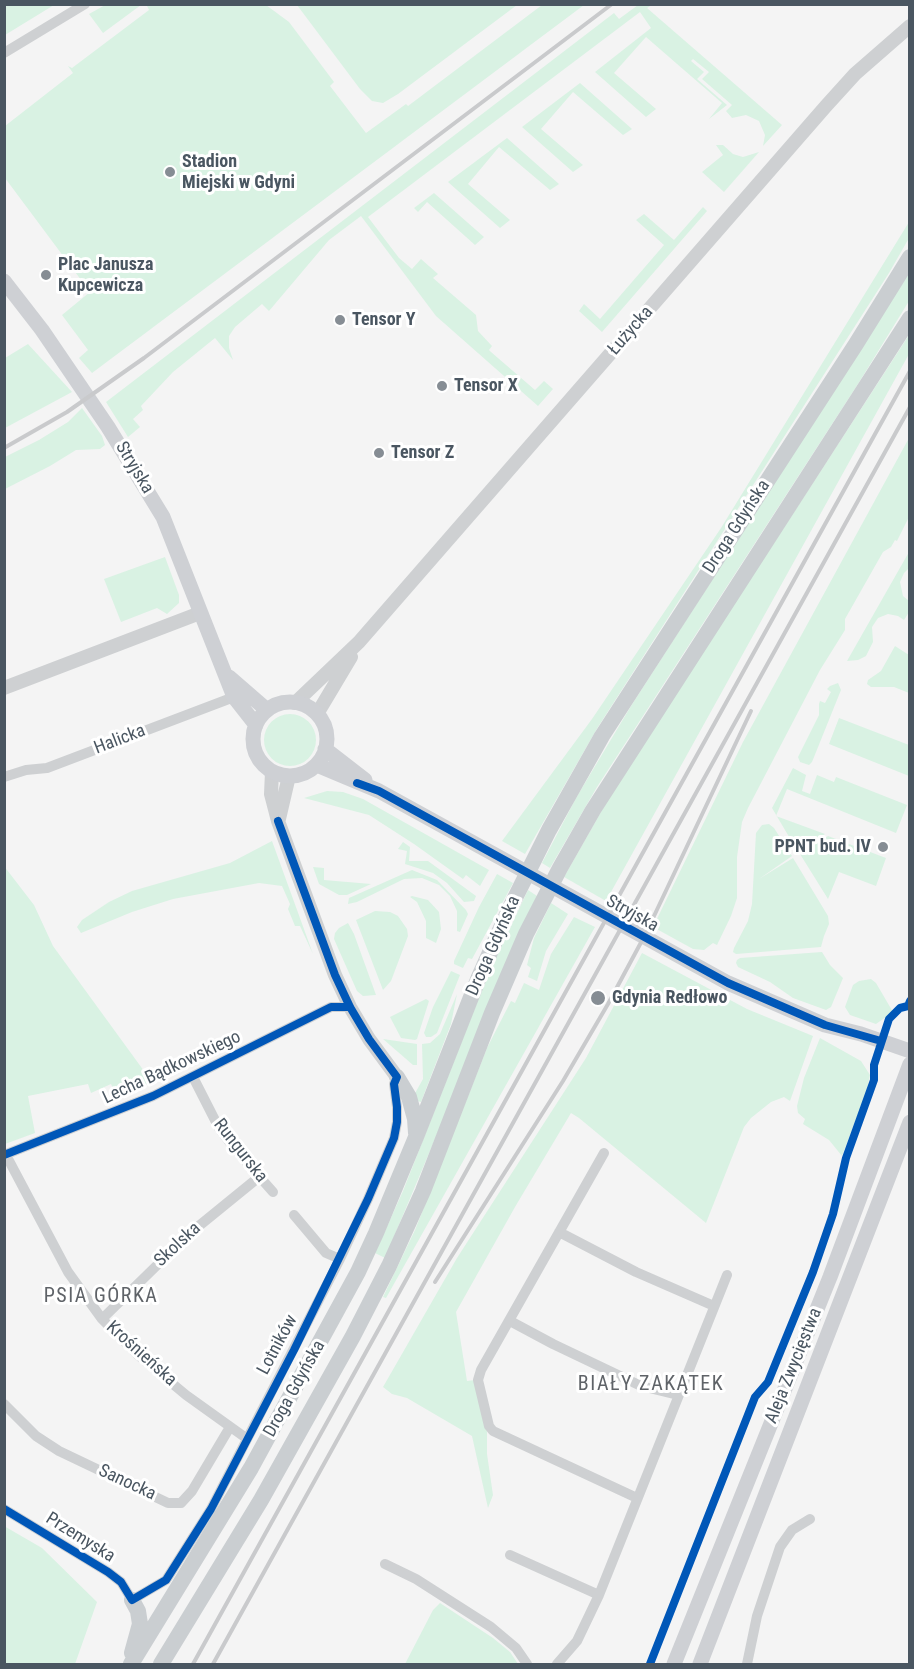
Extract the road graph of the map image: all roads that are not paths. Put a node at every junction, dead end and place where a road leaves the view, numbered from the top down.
1 (85, 4) edge
2 (909, 26) edge
3 (4, 53) edge
4 (909, 256) edge
5 (4, 281) edge
6 (909, 318) edge
7 (200, 613) junction
8 (359, 642) junction
9 (226, 675) junction
10 (4, 688) edge
11 (234, 697) junction
12 (295, 703) junction
13 (267, 710) junction
14 (317, 714) junction
15 (256, 725) junction
16 (326, 749) junction
17 (317, 765) junction
18 (272, 772) junction
19 (289, 776) junction
20 (4, 777) edge
21 (379, 791) junction
22 (278, 821) junction
23 (350, 1006) junction
24 (909, 1051) edge
25 (909, 1065) edge
26 (193, 1077) junction
27 (397, 1077) junction
28 (909, 1122) edge
29 (416, 1137) junction
30 (604, 1153) dead end
31 (5, 1155) edge
32 (259, 1177) junction
33 (273, 1192) dead end
34 (294, 1215) dead end
35 (559, 1232) junction
36 (340, 1259) junction
37 (727, 1275) dead end
38 (714, 1306) junction
39 (102, 1319) junction
40 (510, 1321) junction
41 (678, 1395) junction
42 (4, 1404) edge
43 (230, 1427) junction
44 (246, 1438) junction
45 (638, 1498) junction
46 (4, 1509) edge
47 (810, 1519) dead end
48 (510, 1555) dead end
49 (385, 1564) dead end
50 (599, 1595) junction
51 (132, 1600) junction
52 (130, 1665) edge
53 (161, 1665) edge
54 (527, 1665) edge
55 (557, 1665) edge
56 (674, 1665) edge
57 (700, 1665) edge
58 (747, 1665) edge

1 - 3 street
2 - 8 street, Łużycka
4 - 29 main road, Droga Gdyńska
5 - 7 main road, Stryjska
6 - 53 main road, Droga Gdyńska
7 - 9 main road, Stryjska
7 - 10 street
8 - 12 street, Łużycka
8 - 14 street, Łużycka
9 - 11 main road, Stryjska
9 - 13 main road, Stryjska
11 - 15 main road, Stryjska
11 - 20 street, Halicka
12 - 13 main road
12 - 14 main road
13 - 15 main road
14 - 16 main road
15 - 18 main road
16 - 17 main road
16 - 21 main road, Stryjska
17 - 19 main road
17 - 21 main road, Stryjska
18 - 19 main road
18 - 22 street
19 - 22 street
21 - 24 main road, Stryjska
22 - 23 street
23 - 26 street, Lecha Bądkowskiego
23 - 27 street
25 - 56 main road, Aleja Zwycięstwa
26 - 31 street, Lecha Bądkowskiego
26 - 32 street, Rungurska
27 - 29 main road
27 - 36 street, Lotników
28 - 57 main road, Aleja Zwycięstwa
29 - 52 main road, Droga Gdyńska
30 - 35 street
31 - 39 street, Krośnieńska
32 - 33 street, Rungurska
32 - 39 street, Skolska
34 - 36 street
35 - 38 street
35 - 40 street
36 - 44 street, Lotników
37 - 38 street
38 - 41 street
39 - 43 street, Krośnieńska
40 - 41 street
40 - 45 street
41 - 45 street
42 - 43 street, Sanocka
43 - 44 street, Krośnieńska
44 - 51 street, Lotników
45 - 50 street
46 - 51 street, Przemyska
47 - 58 street
48 - 50 street
49 - 54 street
50 - 55 street
51 - 52 main road

